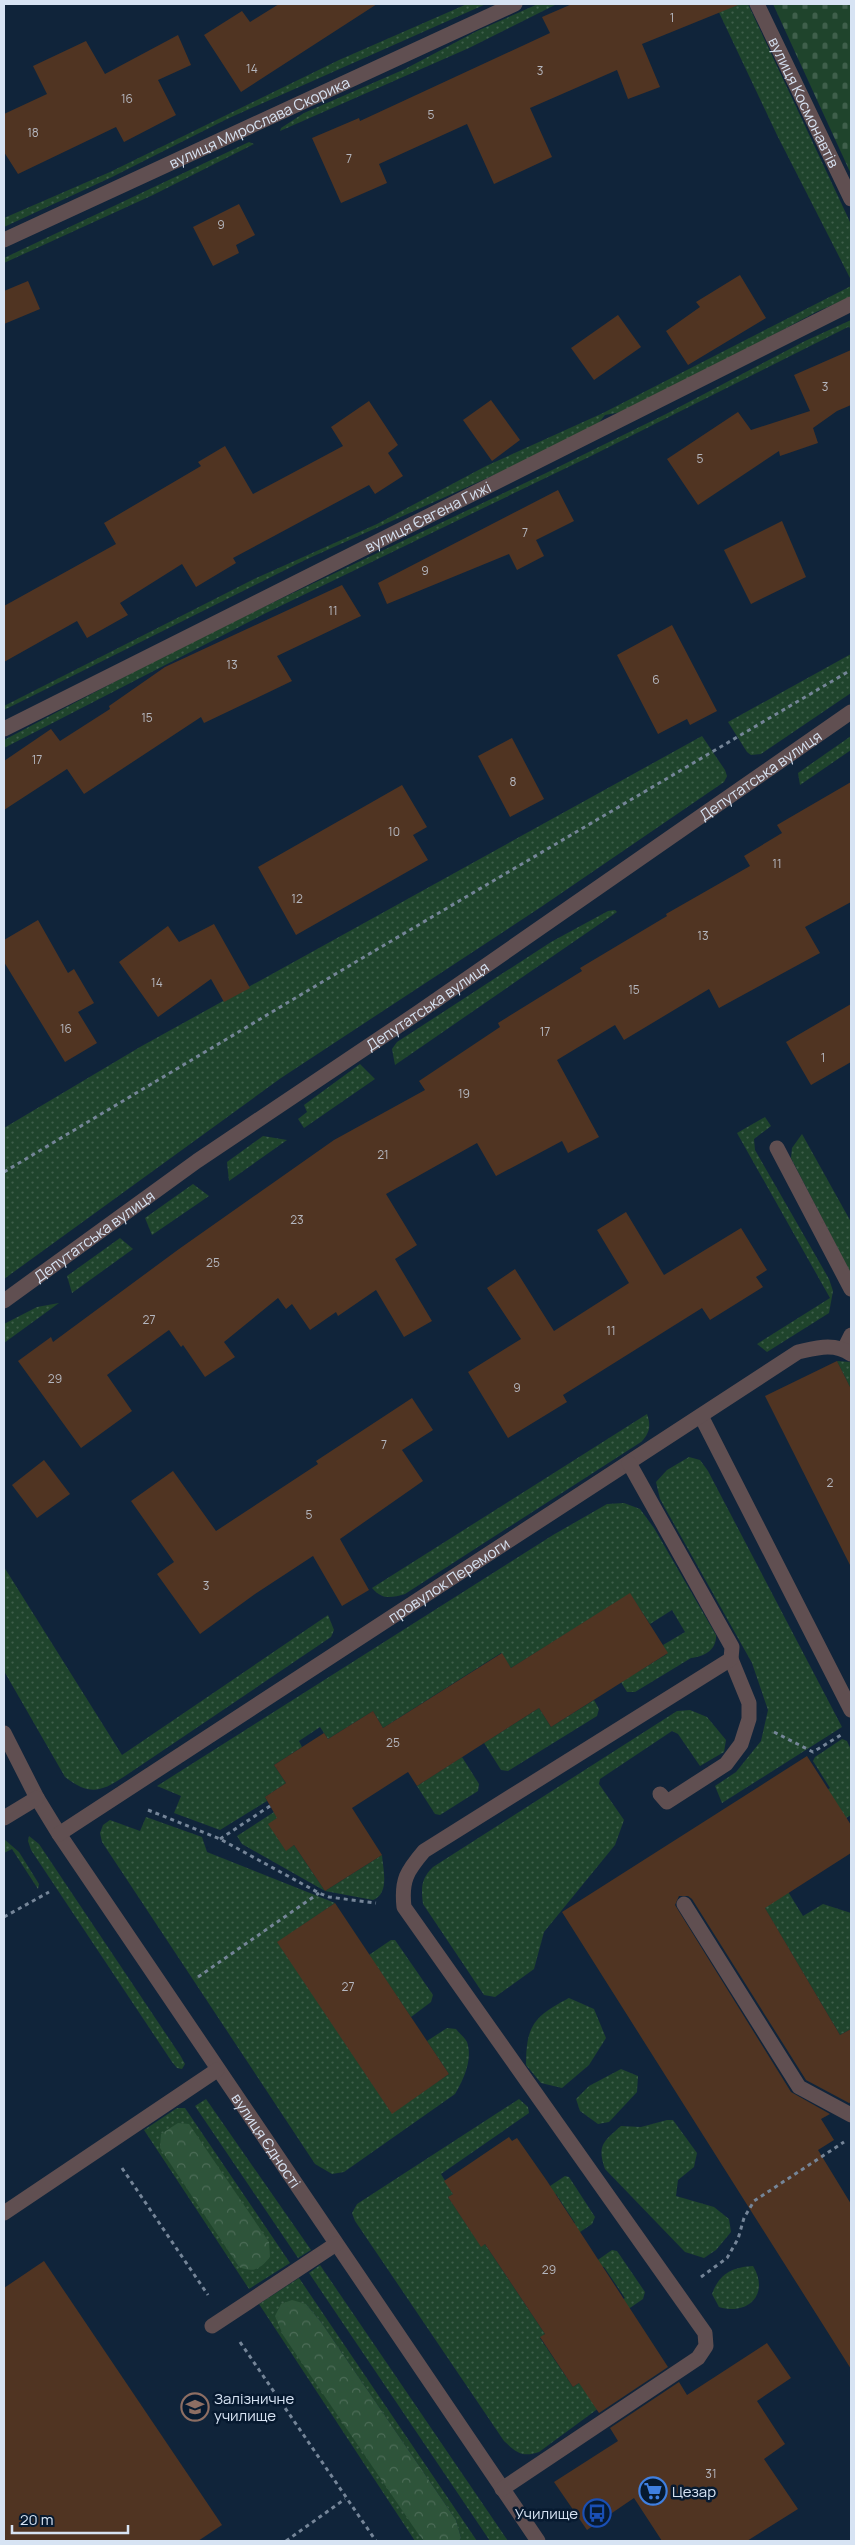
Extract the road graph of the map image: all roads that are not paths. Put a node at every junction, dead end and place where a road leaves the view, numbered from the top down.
1 (515, 4) edge
2 (758, 4) edge
3 (851, 199) edge
4 (4, 240) edge
5 (851, 304) edge
6 (851, 712) edge
7 (4, 729) edge
8 (777, 1148) dead end
9 (851, 1289) edge
10 (4, 1301) edge
11 (851, 1334) edge
12 (848, 1351) edge
13 (701, 1416) junction
14 (629, 1463) junction
15 (731, 1659) junction
16 (851, 1710) edge
17 (4, 1733) edge
18 (660, 1794) dead end
19 (37, 1798) junction
20 (4, 1818) edge
21 (59, 1834) junction
22 (684, 1904) dead end
23 (217, 2070) junction
24 (851, 2115) edge
25 (4, 2213) edge
26 (336, 2244) junction
27 (212, 2326) dead end
28 (502, 2489) junction
29 (538, 2541) edge

1 - 4 street, вулиця Мирослава Скорика
2 - 3 street, вулиця Космонавтів
5 - 7 street, вулиця Євгена Гижі
6 - 10 street, Депутатська вулиця
8 - 9 street
11 - 12 street
12 - 13 street, провулок Перемоги
13 - 14 street, провулок Перемоги
13 - 16 street
14 - 15 street
14 - 21 street, провулок Перемоги
15 - 18 street
15 - 28 street
17 - 19 street, вулиця Єдності
19 - 20 street
19 - 21 street, вулиця Єдності
21 - 23 street, вулиця Єдності
22 - 24 street
23 - 25 street
23 - 26 street, вулиця Єдності
26 - 27 street
26 - 28 street, вулиця Єдності
28 - 29 street, вулиця Єдності

